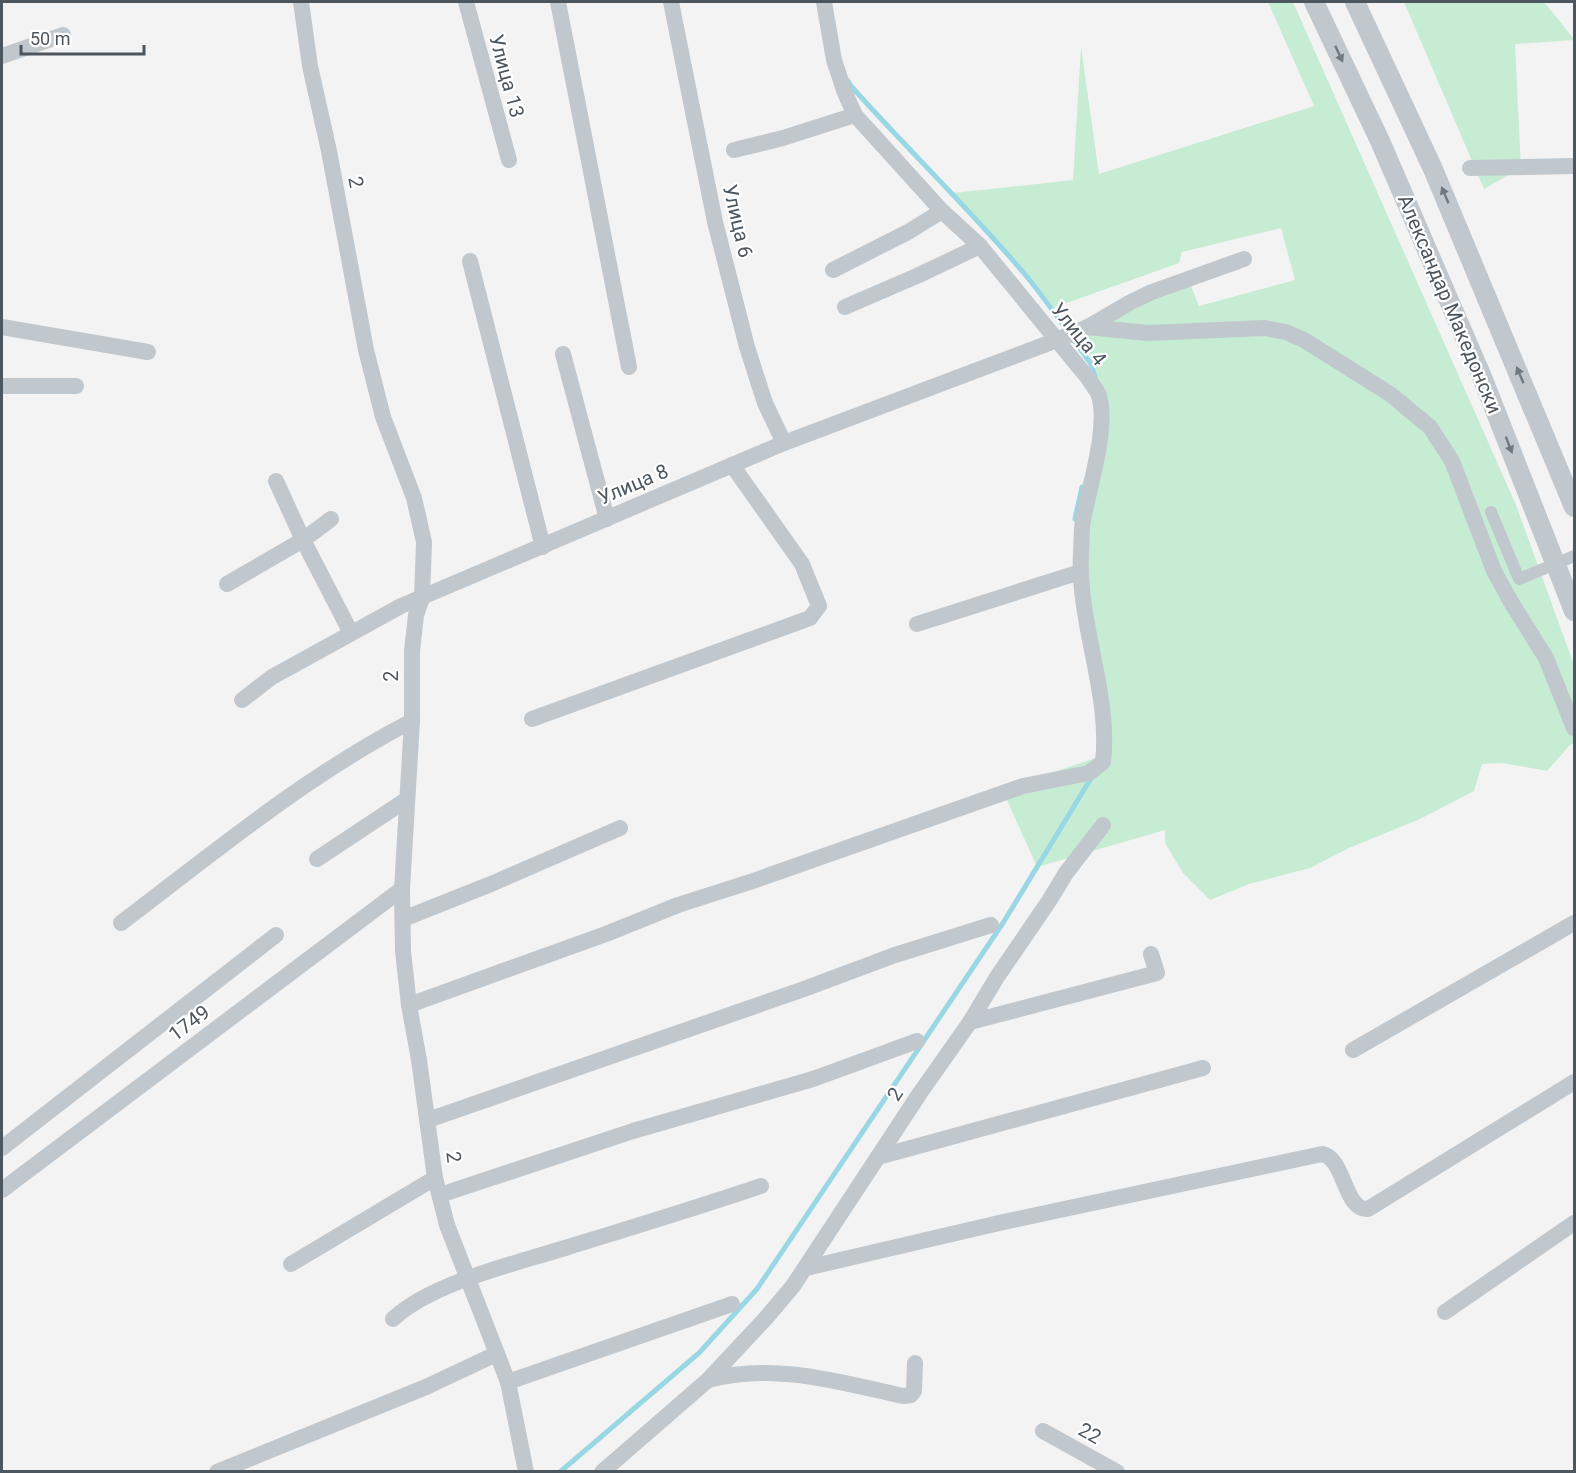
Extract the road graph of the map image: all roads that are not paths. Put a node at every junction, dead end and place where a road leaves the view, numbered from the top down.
1 (301, 2) edge
2 (466, 2) edge
3 (558, 2) edge
4 (671, 2) edge
5 (824, 2) edge
6 (1314, 2) edge
7 (1355, 2) edge
8 (63, 35) dead end
9 (2, 56) edge
10 (855, 115) junction
11 (734, 150) dead end
12 (509, 160) dead end
13 (1575, 166) edge
14 (1470, 168) dead end
15 (942, 211) junction
16 (980, 246) junction
17 (1244, 259) dead end
18 (470, 261) dead end
19 (833, 270) dead end
20 (845, 307) dead end
21 (2, 327) edge
22 (1088, 327) junction
23 (1057, 340) junction
24 (148, 352) dead end
25 (563, 354) dead end
26 (629, 368) dead end
27 (2, 386) edge
28 (76, 386) dead end
29 (784, 443) junction
30 (732, 465) junction
31 (276, 481) dead end
32 (1575, 507) edge
33 (1491, 512) dead end
34 (330, 519) dead end
35 (607, 519) junction
36 (303, 540) junction
37 (543, 547) junction
38 (1575, 556) edge
39 (1080, 572) junction
40 (227, 584) dead end
41 (422, 598) junction
42 (1575, 611) edge
43 (917, 624) dead end
44 (351, 633) junction
45 (242, 700) dead end
46 (532, 719) dead end
47 (412, 721) junction
48 (1575, 728) edge
49 (406, 800) junction
50 (1102, 825) dead end
51 (620, 828) dead end
52 (317, 859) dead end
53 (402, 889) junction
54 (403, 919) junction
55 (121, 923) dead end
56 (1575, 923) edge
57 (991, 925) dead end
58 (276, 935) dead end
59 (1151, 954) dead end
60 (408, 1005) junction
61 (970, 1022) junction
62 (917, 1041) dead end
63 (1353, 1050) dead end
64 (1203, 1068) dead end
65 (1575, 1082) edge
66 (428, 1120) junction
67 (2, 1148) edge
68 (878, 1157) junction
69 (435, 1178) junction
70 (761, 1186) dead end
71 (2, 1190) edge
72 (440, 1195) junction
73 (1575, 1223) edge
74 (291, 1264) dead end
75 (806, 1268) junction
76 (469, 1278) junction
77 (732, 1304) dead end
78 (1445, 1312) dead end
79 (393, 1319) dead end
80 (496, 1354) junction
81 (915, 1363) dead end
82 (708, 1380) junction
83 (508, 1382) junction
84 (1042, 1431) dead end
85 (217, 1472) edge
86 (526, 1472) edge
87 (602, 1472) edge
88 (1117, 1472) edge

1 - 41 street, 2
2 - 12 street, Улица 13
3 - 26 street
4 - 29 street, Улица 6
5 - 10 street, Улица 4
6 -> 42 street, Александар Македонски
32 -> 7 street, Александар Македонски
8 - 9 street
10 - 11 street
10 - 15 street, Улица 4
13 - 14 street
15 - 16 street, Улица 4
15 - 19 street
16 - 20 street
16 - 23 street, Улица 4
17 - 22 street, Улица 8
18 - 37 street
21 - 24 street
22 - 23 street, Улица 8
22 - 48 street
23 - 29 street, Улица 8
23 - 39 street, Улица 4
25 - 35 street
27 - 28 street
29 - 30 street, Улица 8
30 - 35 street, Улица 8
30 - 46 street
31 - 36 street
33 - 38 street, bridge
34 - 36 street
35 - 37 street, Улица 8
36 - 40 street
36 - 44 street
37 - 41 street, Улица 8
39 - 43 street
39 - 60 street, Улица 4
41 - 44 street, Улица 8
41 - 47 street, 2
44 - 45 street, Улица 8
47 - 49 street, 2
47 - 55 street
49 - 52 street
49 - 53 street, 2
50 - 61 street, 2
51 - 54 street
53 - 54 street, 2
53 - 71 street, 1749
54 - 60 street, 2
56 - 63 street
57 - 66 street
58 - 67 street
59 - 61 street
60 - 66 street, 2
61 - 68 street, 2
62 - 72 street
64 - 68 street
65 - 75 street
66 - 69 street, 2
68 - 75 street, 2
69 - 72 street, 2
69 - 74 street
70 - 76 street
72 - 76 street, 2
73 - 78 street
75 - 82 street, 2
76 - 79 street
76 - 80 street, 2
77 - 83 street
80 - 83 street, 2
80 - 85 street
81 - 82 street
82 - 87 street, 2
83 - 86 street, 2
84 - 88 street, 22

